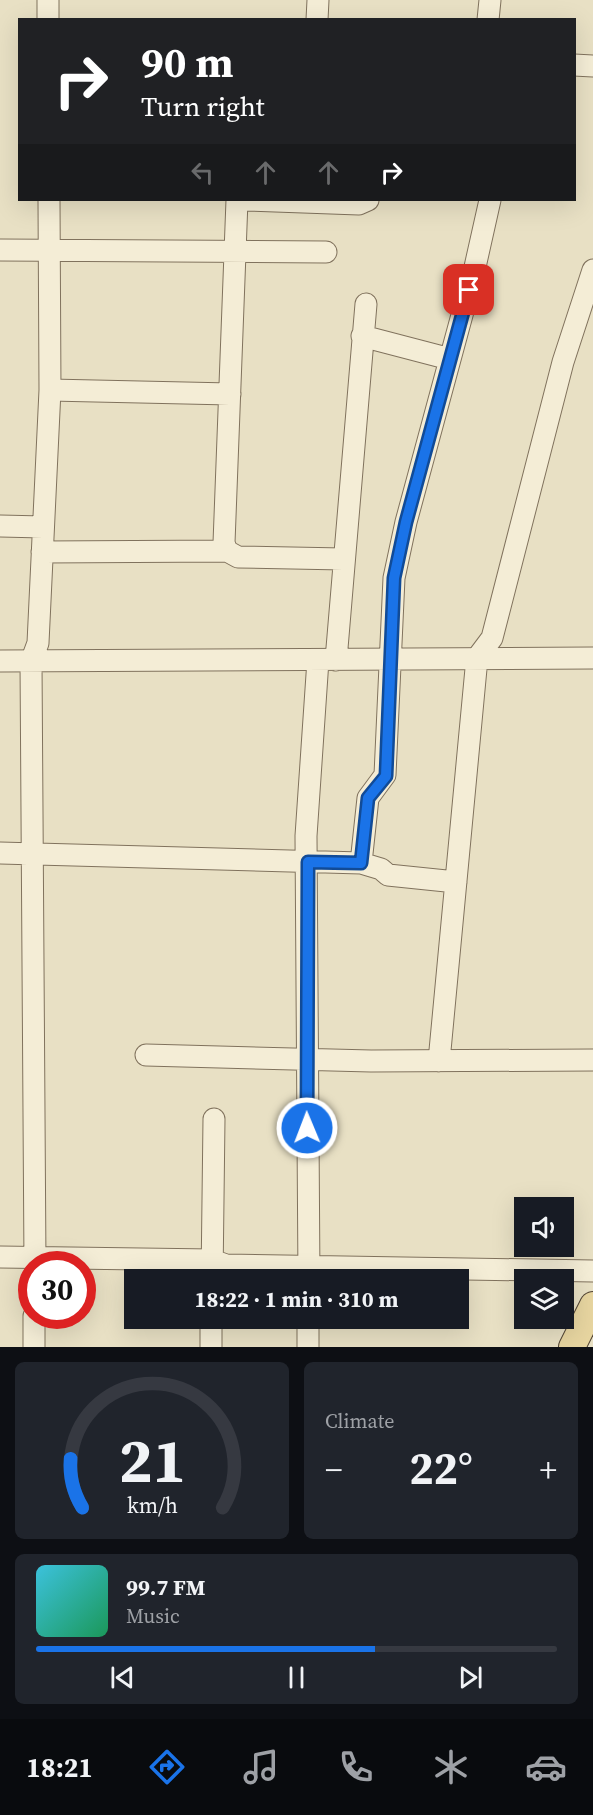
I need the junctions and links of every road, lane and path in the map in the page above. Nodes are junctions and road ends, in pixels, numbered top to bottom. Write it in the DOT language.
graph roads {
  1 [pos="48,0"];
  2 [pos="318,0"];
  3 [pos="490,0"];
  4 [pos="48,18"];
  5 [pos="317,18"];
  6 [pos="488,18"];
  7 [pos="576,65"];
  8 [pos="593,66"];
  9 [pos="49,201"];
  10 [pos="237,201"];
  11 [pos="275,201"];
  12 [pos="366,201"];
  13 [pos="490,201"];
  14 [pos="0,250"];
  15 [pos="49,251"];
  16 [pos="235,251"];
  17 [pos="326,252"];
  18 [pos="593,270"];
  19 [pos="366,304"];
  20 [pos="362,336"];
  21 [pos="450,359"];
  22 [pos="50,390"];
  23 [pos="230,394"];
  24 [pos="0,526"];
  25 [pos="43,527"];
  26 [pos="226,551"];
  27 [pos="42,552"];
  28 [pos="343,559"];
  29 [pos="477,658"];
  30 [pos="593,658"];
  31 [pos="327,660"];
  32 [pos="390,660"];
  33 [pos="0,661"];
  34 [pos="31,662"];
  35 [pos="0,853"];
  36 [pos="33,853"];
  37 [pos="308,862"];
  38 [pos="361,863"];
  39 [pos="456,882"];
  40 [pos="146,1055"];
  41 [pos="306,1059"];
  42 [pos="593,1060"];
  43 [pos="439,1061"];
  44 [pos="214,1119"];
  45 [pos="35,1251"];
  46 [pos="0,1257"];
  47 [pos="18,1259"];
  48 [pos="96,1264"];
  49 [pos="192,1269"];
  50 [pos="212,1269"];
  51 [pos="215,1269"];
  52 [pos="268,1269"];
  53 [pos="309,1269"];
  54 [pos="593,1271"];
  55 [pos="469,1272"];
  56 [pos="593,1305"];
  57 [pos="34,1329"];
  58 [pos="211,1329"];
  59 [pos="308,1329"];
  60 [pos="34,1347"];
  61 [pos="211,1347"];
  62 [pos="308,1347"];
  63 [pos="572,1347"];
  1 -- 4 [label="street"];
  2 -- 5 [label="street"];
  3 -- 6 [label="street"];
  7 -- 8 [label="street"];
  9 -- 15 [label="street"];
  10 -- 16 [label="street"];
  11 -- 12 [label="street"];
  13 -- 21 [label="street"];
  14 -- 15 [label="street"];
  15 -- 16 [label="street"];
  15 -- 22 [label="street"];
  16 -- 17 [label="street"];
  16 -- 23 [label="street"];
  18 -- 29 [label="street"];
  19 -- 20 [label="street"];
  20 -- 21 [label="street"];
  20 -- 28 [label="street"];
  21 -- 32 [label="street"];
  22 -- 23 [label="street"];
  22 -- 25 [label="street"];
  23 -- 26 [label="street"];
  24 -- 25 [label="street"];
  25 -- 27 [label="street"];
  26 -- 27 [label="street"];
  26 -- 28 [label="street"];
  27 -- 34 [label="street"];
  28 -- 31 [label="street"];
  29 -- 30 [label="street"];
  29 -- 32 [label="street"];
  29 -- 39 [label="street"];
  31 -- 32 [label="street"];
  31 -- 34 [label="street"];
  31 -- 37 [label="street"];
  32 -- 38 [label="street"];
  33 -- 34 [label="street"];
  34 -- 36 [label="street"];
  35 -- 36 [label="street"];
  36 -- 37 [label="street"];
  36 -- 45 [label="street"];
  37 -- 38 [label="street"];
  37 -- 41 [label="street"];
  38 -- 39 [label="street"];
  39 -- 43 [label="street"];
  40 -- 41 [label="street"];
  41 -- 43 [label="street"];
  41 -- 53 [label="street"];
  42 -- 43 [label="street"];
  44 -- 50 [label="street"];
  46 -- 47 [label="street"];
  48 -- 49 [label="street"];
  51 -- 52 [label="street"];
  54 -- 55 [label="street"];
  56 -- 63 [label="main road"];
  57 -- 60 [label="street"];
  58 -- 61 [label="street"];
  59 -- 62 [label="street"];
}
